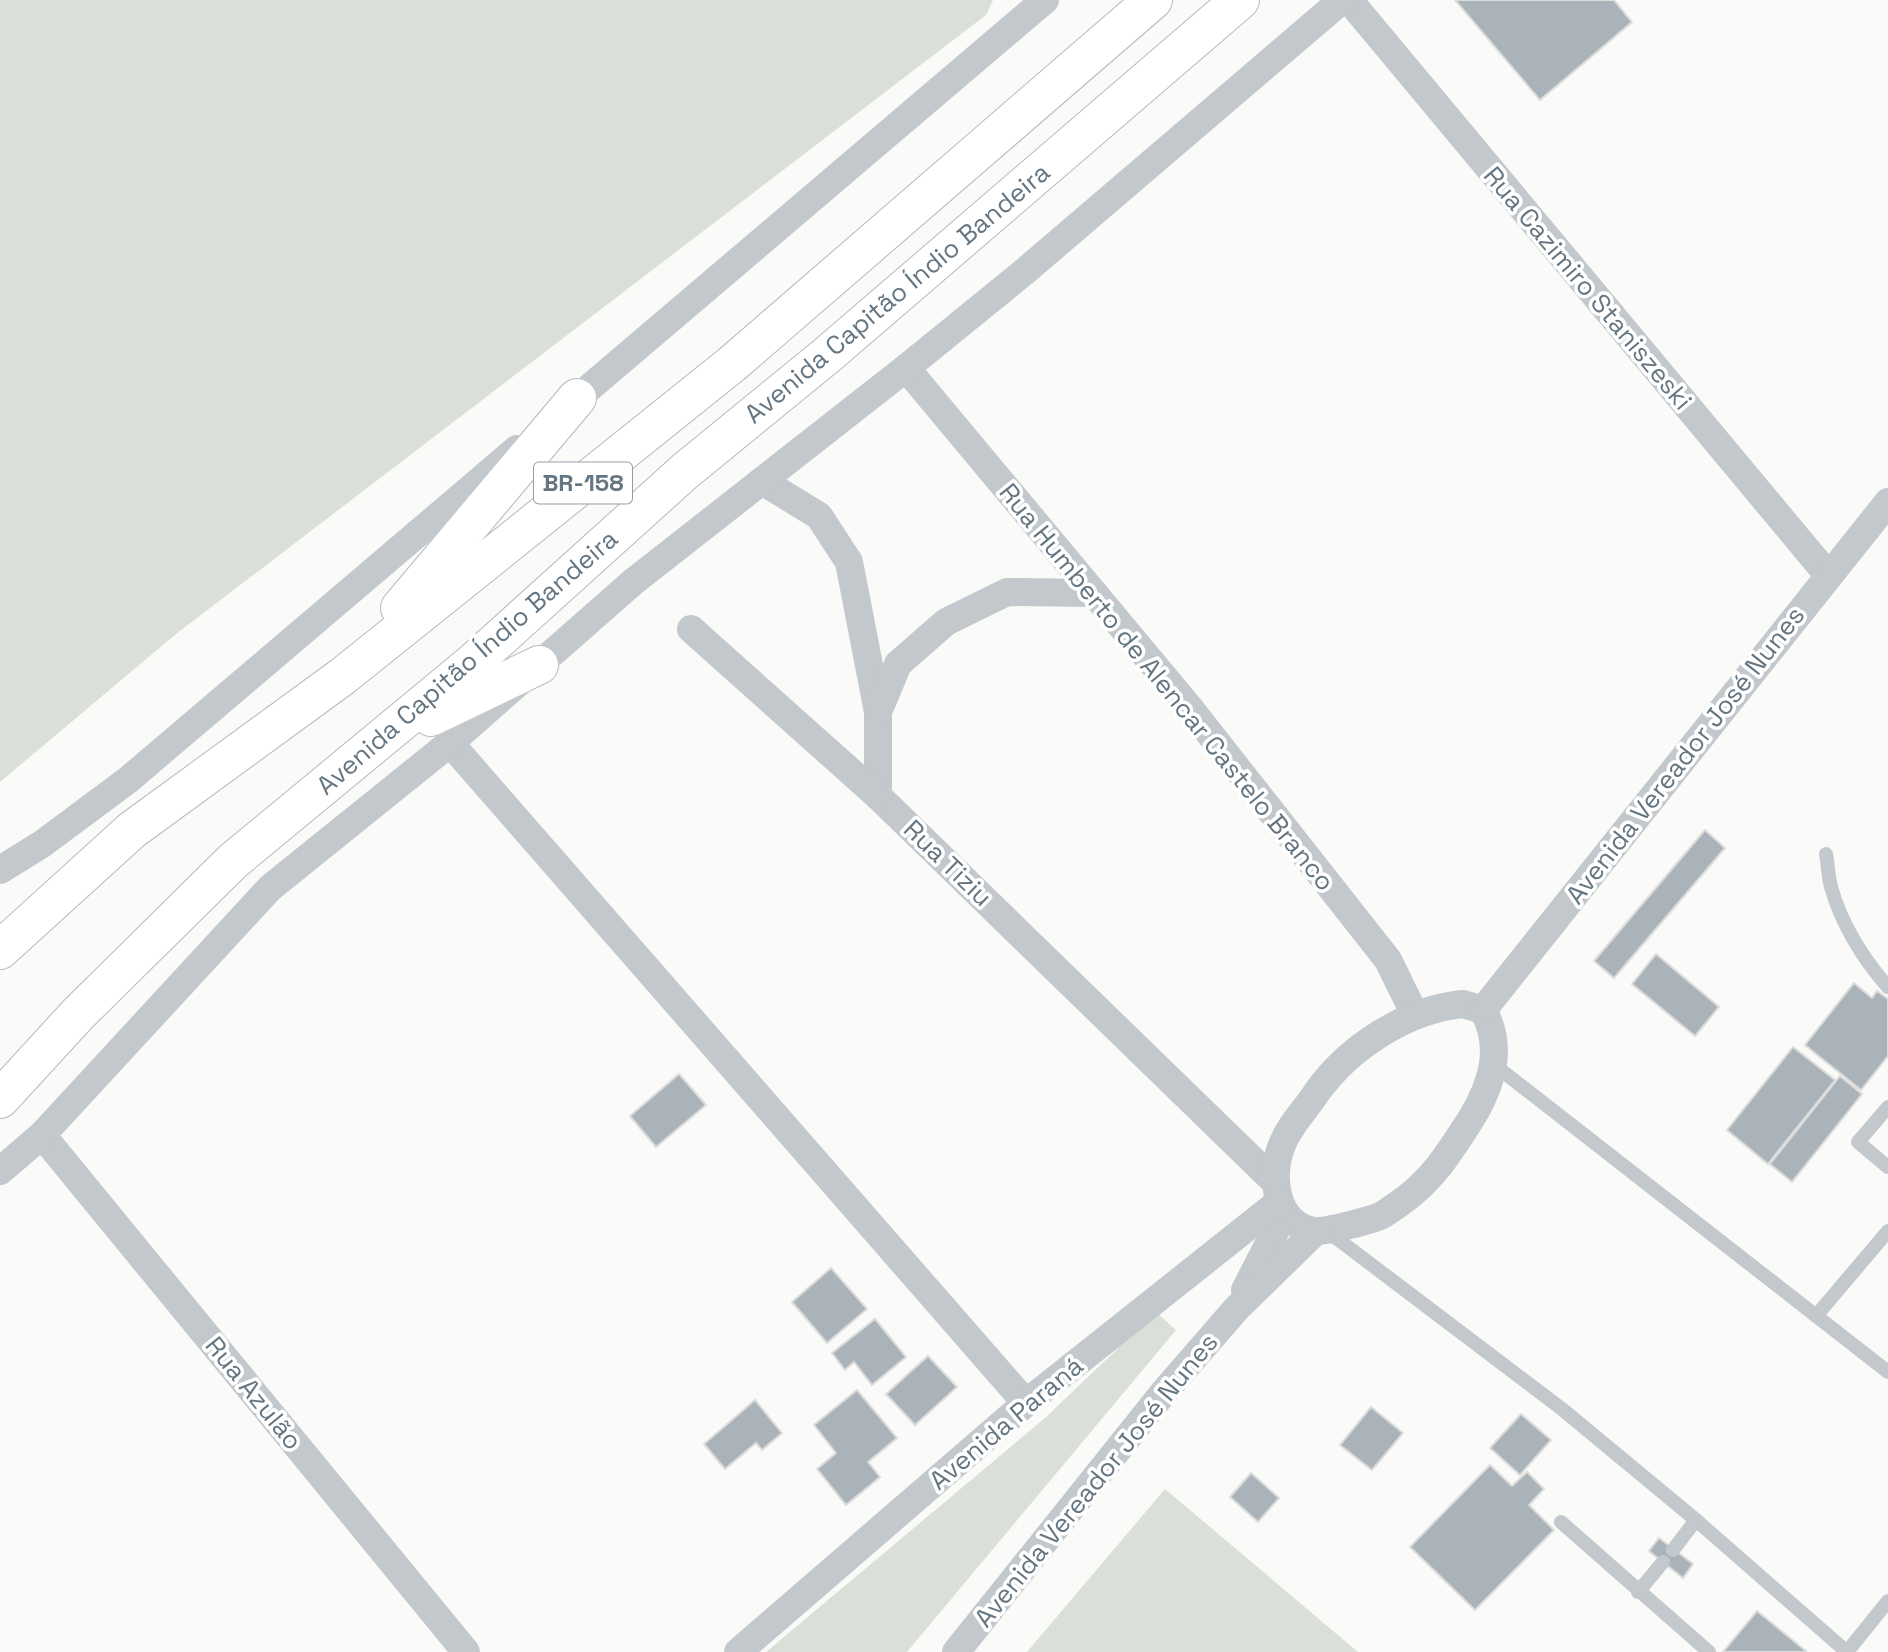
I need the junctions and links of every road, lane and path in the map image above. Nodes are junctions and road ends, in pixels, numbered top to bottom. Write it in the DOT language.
graph roads {
  1 [pos="1045,0"];
  2 [pos="1153,0"];
  3 [pos="1240,0"];
  4 [pos="1342,0"];
  5 [pos="1349,0"];
  6 [pos="906,368"];
  7 [pos="577,398"];
  8 [pos="762,481"];
  9 [pos="1888,502"];
  10 [pos="1828,575"];
  11 [pos="1094,593"];
  12 [pos="691,629"];
  13 [pos="539,665"];
  14 [pos="343,676"];
  15 [pos="878,712"];
  16 [pos="379,742"];
  17 [pos="450,743"];
  18 [pos="878,796"];
  19 [pos="1826,853"];
  20 [pos="0,870"];
  21 [pos="0,950"];
  22 [pos="1888,987"];
  23 [pos="1483,1010"];
  24 [pos="1415,1015"];
  25 [pos="1492,1063"];
  26 [pos="0,1099"];
  27 [pos="1888,1107"];
  28 [pos="42,1135"];
  29 [pos="1888,1167"];
  30 [pos="0,1171"];
  31 [pos="1279,1198"];
  32 [pos="1321,1231"];
  33 [pos="1888,1231"];
  34 [pos="1237,1308"];
  35 [pos="1816,1316"];
  36 [pos="1888,1372"];
  37 [pos="1027,1403"];
  38 [pos="1696,1520"];
  39 [pos="1561,1522"];
  40 [pos="1673,1549"];
  41 [pos="1663,1562"];
  42 [pos="1638,1592"];
  43 [pos="1888,1601"];
  44 [pos="466,1652"];
  45 [pos="738,1652"];
  46 [pos="956,1652"];
  47 [pos="1709,1652"];
  1 -- 7 [label="street"];
  2 -- 14 [label="main road, Avenida Capitão Índio Bandeira / BR-158"];
  3 -- 16 [label="main road, Avenida Capitão Índio Bandeira"];
  4 -- 6 [label="street"];
  5 -- 10 [label="street, Rua Cazimiro Staniszeski"];
  6 -- 8 [label="street"];
  6 -- 11 [label="street, Rua Humberto de Alencar Castelo Branco"];
  7 -- 14 [label="main road"];
  7 -- 20 [label="street"];
  8 -- 13 [label="street"];
  8 -- 15 [label="street"];
  9 -- 10 [label="street, Avenida Vereador José Nunes"];
  10 -- 23 [label="street, Avenida Vereador José Nunes"];
  11 -- 15 [label="street"];
  11 -- 24 [label="street, Rua Humberto de Alencar Castelo Branco"];
  12 -- 18 [label="street, Rua Tiziu"];
  13 -- 16 [label="main road"];
  13 -- 17 [label="street"];
  14 -- 21 [label="main road, Avenida Capitão Índio Bandeira / BR-158"];
  15 -- 18 [label="street"];
  16 -- 26 [label="main road, Avenida Capitão Índio Bandeira"];
  17 -- 28 [label="street"];
  17 -- 37 [label="street"];
  18 -- 31 [label="street, Rua Tiziu"];
  19 -- 22 [label="lane"];
  23 -- 24 [label="street, Avenida Vereador José Nunes"];
  23 -- 25 [label="street"];
  24 -- 31 [label="street, Avenida Vereador José Nunes"];
  25 -- 32 [label="street"];
  25 -- 35 [label="lane"];
  27 -- 29 [label="lane"];
  28 -- 30 [label="street"];
  28 -- 44 [label="street, Rua Azulão"];
  31 -- 32 [label="street, Rua Tiziu"];
  31 -- 34 [label="street, Avenida Vereador José Nunes"];
  31 -- 37 [label="street, Avenida Paraná"];
  32 -- 34 [label="street, Avenida Vereador José Nunes"];
  32 -- 38 [label="lane"];
  33 -- 35 [label="lane"];
  34 -- 46 [label="street, Avenida Vereador José Nunes"];
  35 -- 36 [label="lane"];
  37 -- 45 [label="street, Avenida Paraná"];
  38 -- 40 [label="lane"];
  38 -- 43 [label="lane"];
  39 -- 42 [label="lane"];
  41 -- 42 [label="lane"];
  42 -- 47 [label="lane"];
}
